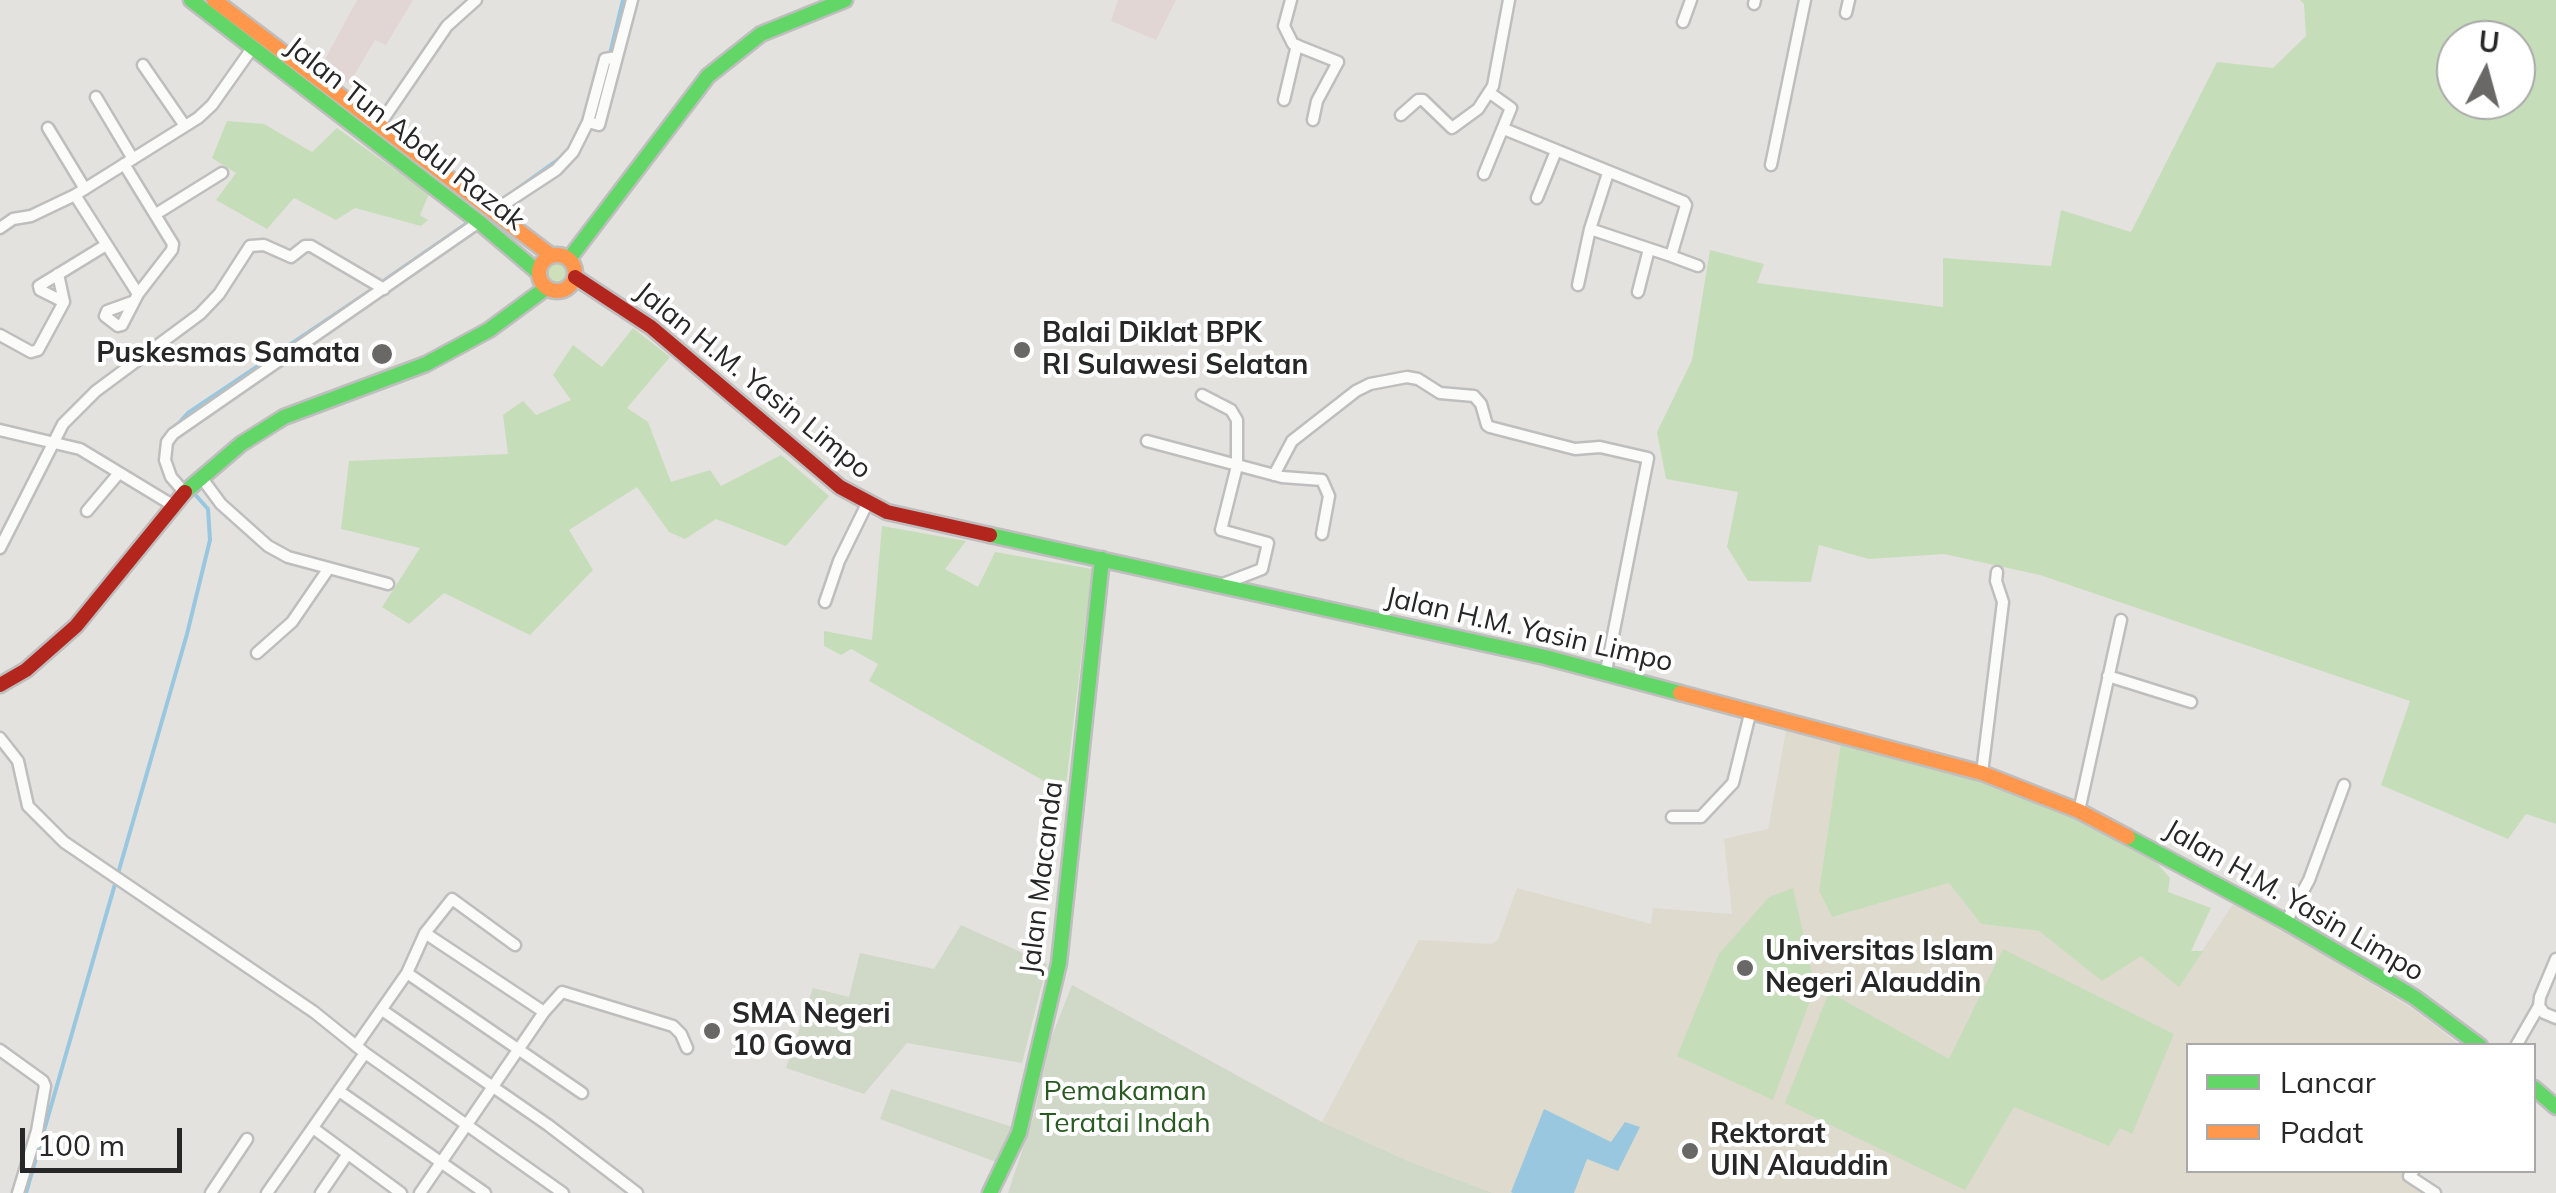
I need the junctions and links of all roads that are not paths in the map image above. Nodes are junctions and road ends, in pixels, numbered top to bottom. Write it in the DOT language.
graph roads {
  1 [pos="191,0"];
  2 [pos="214,0"];
  3 [pos="476,0"];
  4 [pos="632,0"];
  5 [pos="846,0"];
  6 [pos="1291,0"];
  7 [pos="1492,0"];
  8 [pos="1691,0"];
  9 [pos="1805,0"];
  10 [pos="1849,0"];
  11 [pos="1507,3"];
  12 [pos="1846,13"];
  13 [pos="1684,22"];
  14 [pos="1297,45"];
  15 [pos="253,47"];
  16 [pos="144,65"];
  17 [pos="1490,92"];
  18 [pos="96,97"];
  19 [pos="1284,100"];
  20 [pos="1401,114"];
  21 [pos="375,120"];
  22 [pos="1313,120"];
  23 [pos="185,126"];
  24 [pos="48,128"];
  25 [pos="358,128"];
  26 [pos="1504,129"];
  27 [pos="1556,151"];
  28 [pos="128,162"];
  29 [pos="1771,165"];
  30 [pos="222,173"];
  31 [pos="1608,173"];
  32 [pos="1484,174"];
  33 [pos="80,192"];
  34 [pos="1536,198"];
  35 [pos="492,212"];
  36 [pos="156,214"];
  37 [pos="479,222"];
  38 [pos="0,228"];
  39 [pos="1590,229"];
  40 [pos="106,244"];
  41 [pos="1649,248"];
  42 [pos="552,256"];
  43 [pos="1671,256"];
  44 [pos="569,259"];
  45 [pos="1698,266"];
  46 [pos="539,272"];
  47 [pos="58,274"];
  48 [pos="575,278"];
  49 [pos="1578,285"];
  50 [pos="546,288"];
  51 [pos="384,289"];
  52 [pos="1638,292"];
  53 [pos="64,302"];
  54 [pos="0,335"];
  55 [pos="1202,395"];
  56 [pos="0,430"];
  57 [pos="54,440"];
  58 [pos="1146,441"];
  59 [pos="1237,466"];
  60 [pos="118,474"];
  61 [pos="1274,475"];
  62 [pos="192,486"];
  63 [pos="867,504"];
  64 [pos="174,506"];
  65 [pos="87,510"];
  66 [pos="1322,534"];
  67 [pos="0,548"];
  68 [pos="1102,559"];
  69 [pos="329,568"];
  70 [pos="1997,572"];
  71 [pos="388,584"];
  72 [pos="1222,585"];
  73 [pos="825,602"];
  74 [pos="2121,620"];
  75 [pos="258,653"];
  76 [pos="1606,671"];
  77 [pos="2108,676"];
  78 [pos="0,685"];
  79 [pos="2191,702"];
  80 [pos="1752,710"];
  81 [pos="0,738"];
  82 [pos="1982,772"];
  83 [pos="2344,785"];
  84 [pos="2080,811"];
  85 [pos="1672,817"];
  86 [pos="2286,922"];
  87 [pos="425,934"];
  88 [pos="514,945"];
  89 [pos="2556,959"];
  90 [pos="407,972"];
  91 [pos="2540,1006"];
  92 [pos="382,1010"];
  93 [pos="544,1012"];
  94 [pos="2556,1018"];
  95 [pos="2476,1043"];
  96 [pos="2518,1043"];
  97 [pos="520,1048"];
  98 [pos="687,1048"];
  99 [pos="361,1049"];
  100 [pos="0,1050"];
  101 [pos="492,1086"];
  102 [pos="339,1090"];
  103 [pos="2536,1090"];
  104 [pos="582,1094"];
  105 [pos="2556,1108"];
  106 [pos="467,1124"];
  107 [pos="313,1128"];
  108 [pos="248,1139"];
  109 [pos="347,1155"];
  110 [pos="440,1162"];
  111 [pos="2412,1173"];
  112 [pos="384,1182"];
  113 [pos="18,1193"];
  114 [pos="211,1193"];
  115 [pos="268,1193"];
  116 [pos="321,1193"];
  117 [pos="376,1193"];
  118 [pos="402,1193"];
  119 [pos="420,1193"];
  120 [pos="485,1193"];
  121 [pos="563,1193"];
  122 [pos="636,1193"];
  123 [pos="990,1193"];
  124 [pos="2435,1193"];
  1 -- 15 [label="main road, Jalan Tun Abdul Razak"];
  2 -- 21 [label="main road, Jalan Tun Abdul Razak"];
  3 -- 21 [label="street"];
  4 -- 35 [label="street"];
  5 -- 44 [label="main road"];
  6 -- 14 [label="street"];
  7 -- 11 [label="street"];
  8 -- 13 [label="street"];
  9 -- 29 [label="street"];
  10 -- 12 [label="street"];
  11 -- 17 [label="street"];
  14 -- 19 [label="street"];
  14 -- 22 [label="street"];
  15 -- 23 [label="street"];
  15 -- 25 [label="main road, Jalan Tun Abdul Razak"];
  16 -- 23 [label="street"];
  17 -- 20 [label="street"];
  17 -- 26 [label="street"];
  18 -- 28 [label="street"];
  21 -- 25 [label="main road"];
  21 -- 35 [label="main road, Jalan Tun Abdul Razak"];
  23 -- 28 [label="street"];
  24 -- 33 [label="street"];
  25 -- 37 [label="main road, Jalan Tun Abdul Razak"];
  26 -- 27 [label="street"];
  26 -- 32 [label="street"];
  27 -- 31 [label="street"];
  27 -- 34 [label="street"];
  28 -- 33 [label="street"];
  28 -- 36 [label="street"];
  30 -- 36 [label="street"];
  31 -- 39 [label="street"];
  31 -- 43 [label="street"];
  33 -- 38 [label="street"];
  33 -- 40 [label="street"];
  35 -- 42 [label="main road, Jalan Tun Abdul Razak"];
  36 -- 40 [label="street"];
  37 -- 46 [label="main road, Jalan Tun Abdul Razak"];
  37 -- 51 [label="street"];
  39 -- 41 [label="street"];
  39 -- 49 [label="street"];
  40 -- 47 [label="street"];
  41 -- 43 [label="street"];
  41 -- 52 [label="street"];
  42 -- 44 [label="main road"];
  42 -- 46 [label="main road"];
  43 -- 45 [label="street"];
  44 -- 48 [label="main road"];
  46 -- 50 [label="main road"];
  47 -- 53 [label="street"];
  47 -- 53 [label="street"];
  48 -- 50 [label="main road"];
  48 -- 63 [label="main road, Jalan H.M. Yasin Limpo"];
  50 -- 62 [label="main road"];
  51 -- 57 [label="street"];
  51 -- 62 [label="street"];
  53 -- 54 [label="street"];
  55 -- 59 [label="street"];
  56 -- 57 [label="street"];
  57 -- 60 [label="street"];
  57 -- 67 [label="street"];
  58 -- 59 [label="street"];
  59 -- 61 [label="street"];
  59 -- 72 [label="street"];
  60 -- 64 [label="street"];
  60 -- 65 [label="street"];
  61 -- 66 [label="street"];
  61 -- 76 [label="street"];
  62 -- 64 [label="main road"];
  62 -- 69 [label="street"];
  63 -- 68 [label="main road, Jalan H.M. Yasin Limpo"];
  63 -- 73 [label="street"];
  64 -- 78 [label="main road"];
  68 -- 72 [label="main road, Jalan H.M. Yasin Limpo"];
  68 -- 123 [label="main road, Jalan Macanda"];
  69 -- 71 [label="street"];
  69 -- 75 [label="street"];
  70 -- 82 [label="street"];
  72 -- 76 [label="main road, Jalan H.M. Yasin Limpo"];
  74 -- 77 [label="street"];
  76 -- 80 [label="main road, Jalan H.M. Yasin Limpo"];
  77 -- 79 [label="street"];
  77 -- 84 [label="street"];
  80 -- 82 [label="main road, Jalan H.M. Yasin Limpo"];
  80 -- 85 [label="street"];
  81 -- 99 [label="street"];
  82 -- 84 [label="main road, Jalan H.M. Yasin Limpo"];
  83 -- 86 [label="street"];
  84 -- 86 [label="main road, Jalan H.M. Yasin Limpo"];
  86 -- 95 [label="main road, Jalan H.M. Yasin Limpo"];
  87 -- 88 [label="street"];
  87 -- 90 [label="street"];
  87 -- 93 [label="street"];
  89 -- 91 [label="street"];
  90 -- 92 [label="street"];
  90 -- 97 [label="street"];
  91 -- 94 [label="street"];
  91 -- 96 [label="street"];
  92 -- 99 [label="street"];
  92 -- 101 [label="street"];
  93 -- 97 [label="street"];
  93 -- 98 [label="street"];
  97 -- 101 [label="street"];
  97 -- 104 [label="street"];
  99 -- 102 [label="street"];
  99 -- 106 [label="street"];
  100 -- 113 [label="street"];
  101 -- 106 [label="street"];
  101 -- 122 [label="street"];
  102 -- 107 [label="street"];
  102 -- 110 [label="street"];
  103 -- 105 [label="main road"];
  106 -- 110 [label="street"];
  106 -- 121 [label="street"];
  107 -- 109 [label="street"];
  107 -- 115 [label="street"];
  108 -- 114 [label="street"];
  109 -- 112 [label="street"];
  109 -- 116 [label="street"];
  110 -- 119 [label="street"];
  110 -- 120 [label="street"];
  111 -- 124 [label="street"];
  112 -- 117 [label="street"];
  112 -- 118 [label="street"];
}
